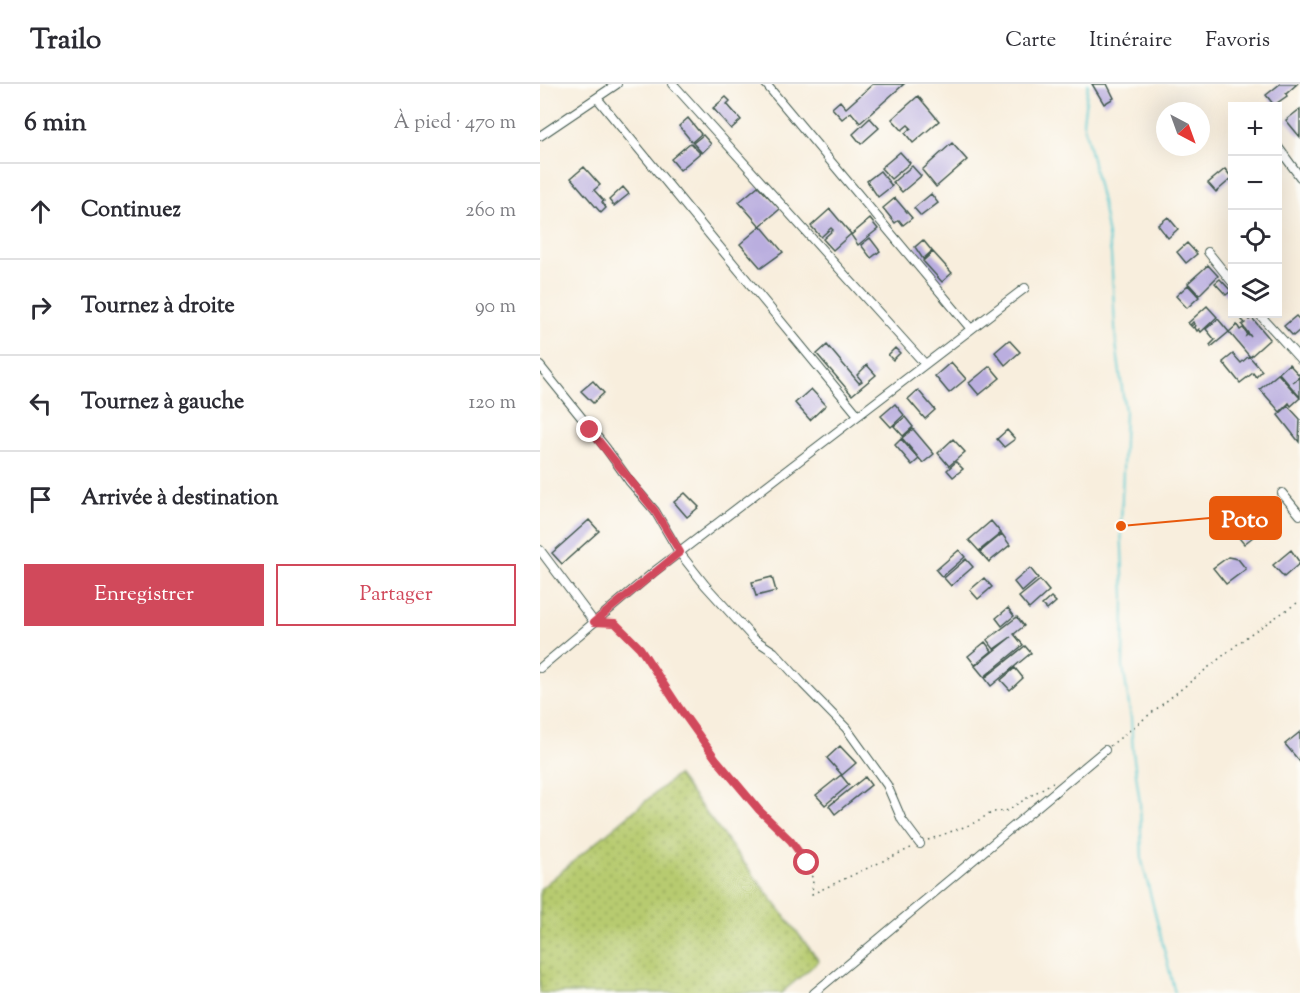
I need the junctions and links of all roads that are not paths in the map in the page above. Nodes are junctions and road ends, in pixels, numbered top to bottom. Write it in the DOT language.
graph roads {
  1 [pos="617,84"];
  2 [pos="673,84"];
  3 [pos="766,84"];
  4 [pos="597,98"];
  5 [pos="540,136"];
  6 [pos="1282,152"];
  7 [pos="1300,177"];
  8 [pos="1208,252"];
  9 [pos="1228,276"];
  10 [pos="1024,288"];
  11 [pos="1263,318"];
  12 [pos="971,329"];
  13 [pos="1300,359"];
  14 [pos="925,364"];
  15 [pos="540,366"];
  16 [pos="858,415"];
  17 [pos="1282,494"];
  18 [pos="1300,515"];
  19 [pos="540,550"];
  20 [pos="680,552"];
  21 [pos="594,622"];
  22 [pos="540,668"];
  23 [pos="1105,750"];
  24 [pos="920,844"];
  25 [pos="814,993"];
  1 -- 4 [label="street"];
  2 -- 14 [label="street"];
  3 -- 12 [label="street"];
  4 -- 5 [label="street"];
  4 -- 16 [label="street"];
  6 -- 7 [label="street"];
  8 -- 9 [label="street"];
  10 -- 12 [label="street"];
  11 -- 13 [label="street"];
  12 -- 14 [label="street"];
  14 -- 16 [label="street"];
  15 -- 20 [label="street"];
  16 -- 20 [label="street"];
  17 -- 18 [label="street"];
  19 -- 21 [label="street"];
  20 -- 21 [label="street"];
  20 -- 24 [label="street"];
  21 -- 22 [label="street"];
  23 -- 25 [label="street"];
}
